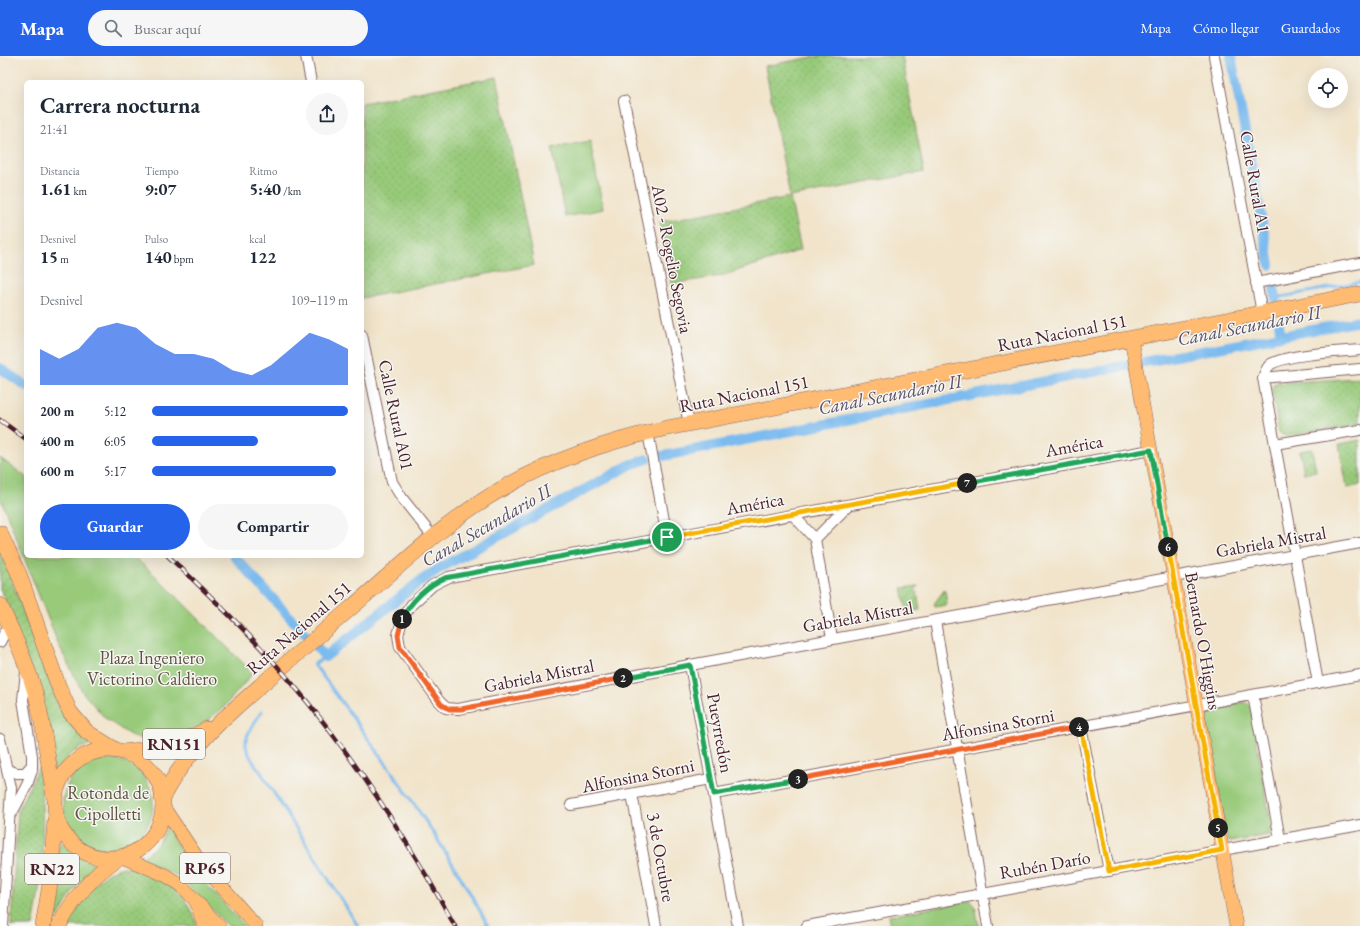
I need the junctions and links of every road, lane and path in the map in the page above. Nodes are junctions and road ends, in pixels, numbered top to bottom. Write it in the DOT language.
graph roads {
  1 [pos="306,56"];
  2 [pos="1214,56"];
  3 [pos="312,80"];
  4 [pos="624,101"];
  5 [pos="1360,263"];
  6 [pos="1256,283"];
  7 [pos="1360,294"];
  8 [pos="1262,313"];
  9 [pos="1131,339"];
  10 [pos="364,345"];
  11 [pos="1360,350"];
  12 [pos="1360,369"];
  13 [pos="1263,378"];
  14 [pos="689,424"];
  15 [pos="1360,430"];
  16 [pos="648,432"];
  17 [pos="1275,444"];
  18 [pos="1151,450"];
  19 [pos="849,504"];
  20 [pos="793,515"];
  21 [pos="0,533"];
  22 [pos="433,537"];
  23 [pos="667,537"];
  24 [pos="815,539"];
  25 [pos="1360,543"];
  26 [pos="1295,555"];
  27 [pos="1174,578"];
  28 [pos="0,605"];
  29 [pos="935,621"];
  30 [pos="9,624"];
  31 [pos="398,638"];
  32 [pos="832,639"];
  33 [pos="0,642"];
  34 [pos="690,665"];
  35 [pos="27,667"];
  36 [pos="1359,678"];
  37 [pos="1318,683"];
  38 [pos="1253,695"];
  39 [pos="1196,705"];
  40 [pos="220,721"];
  41 [pos="1081,727"];
  42 [pos="0,739"];
  43 [pos="957,749"];
  44 [pos="120,752"];
  45 [pos="33,763"];
  46 [pos="7,770"];
  47 [pos="711,779"];
  48 [pos="632,794"];
  49 [pos="714,794"];
  50 [pos="162,802"];
  51 [pos="571,806"];
  52 [pos="55,807"];
  53 [pos="10,817"];
  54 [pos="1360,825"];
  55 [pos="1280,839"];
  56 [pos="1222,850"];
  57 [pos="120,857"];
  58 [pos="1109,871"];
  59 [pos="188,891"];
  60 [pos="982,894"];
  61 [pos="3,926"];
  62 [pos="43,926"];
  63 [pos="59,926"];
  64 [pos="204,926"];
  65 [pos="219,926"];
  66 [pos="256,926"];
  67 [pos="656,926"];
  68 [pos="738,926"];
  69 [pos="807,926"];
  70 [pos="988,926"];
  71 [pos="1236,926"];
  1 -- 3 [label="street"];
  2 -- 6 [label="street, Calle Rural A1"];
  4 -- 14 [label="street, A02 - Rogelio Segovia"];
  5 -- 6 [label="street"];
  6 -- 8 [label="street, Calle Rural A1"];
  7 -- 8 [label="highway, Ruta Nacional 151 / RN151"];
  8 -- 9 [label="highway, Ruta Nacional 151 / RN151"];
  9 -- 14 [label="highway, Ruta Nacional 151 / RN151"];
  9 -- 18 [label="main road, Bernardo O'Higgins"];
  10 -- 22 [label="street, Calle Rural A01"];
  11 -- 13 [label="street"];
  12 -- 13 [label="street"];
  13 -- 17 [label="street"];
  14 -- 16 [label="highway, Ruta Nacional 151 / RN151"];
  15 -- 17 [label="street"];
  16 -- 22 [label="highway, Ruta Nacional 151 / RN151"];
  16 -- 23 [label="street"];
  17 -- 26 [label="street"];
  18 -- 19 [label="street, América"];
  18 -- 27 [label="main road, Bernardo O'Higgins"];
  19 -- 20 [label="street, América"];
  19 -- 24 [label="street"];
  20 -- 23 [label="street, América"];
  20 -- 24 [label="street"];
  21 -- 44 [label="highway"];
  22 -- 40 [label="highway, Ruta Nacional 151 / RN151"];
  23 -- 31 [label="street, América"];
  24 -- 32 [label="street"];
  25 -- 26 [label="street, Gabriela Mistral"];
  26 -- 27 [label="street, Gabriela Mistral"];
  26 -- 37 [label="street"];
  27 -- 29 [label="street, Gabriela Mistral"];
  27 -- 39 [label="main road, Bernardo O'Higgins"];
  28 -- 30 [label="highway"];
  29 -- 32 [label="street, Gabriela Mistral"];
  29 -- 43 [label="street"];
  30 -- 33 [label="street"];
  30 -- 35 [label="highway"];
  31 -- 34 [label="street, Gabriela Mistral"];
  32 -- 34 [label="street, Gabriela Mistral"];
  34 -- 47 [label="street, Pueyrredón"];
  35 -- 45 [label="street"];
  35 -- 52 [label="highway"];
  36 -- 37 [label="street, Alfonsina Storni"];
  37 -- 38 [label="street, Alfonsina Storni"];
  38 -- 39 [label="street, Alfonsina Storni"];
  38 -- 55 [label="street"];
  39 -- 41 [label="street, Alfonsina Storni"];
  39 -- 56 [label="main road, Bernardo O'Higgins"];
  40 -- 44 [label="highway, Ruta Nacional 151 / RN151"];
  40 -- 50 [label="highway, Ruta Nacional 151 / RN151"];
  41 -- 43 [label="street, Alfonsina Storni"];
  41 -- 58 [label="street"];
  42 -- 46 [label="street"];
  43 -- 49 [label="street, Alfonsina Storni"];
  43 -- 60 [label="street"];
  44 -- 50 [label="highway, RN22"];
  44 -- 52 [label="highway, RN22"];
  45 -- 46 [label="street"];
  45 -- 53 [label="street"];
  46 -- 53 [label="street"];
  47 -- 48 [label="street, Alfonsina Storni"];
  47 -- 49 [label="street, Pueyrredón"];
  48 -- 51 [label="street, Alfonsina Storni"];
  48 -- 67 [label="street, 3 de Octubre"];
  49 -- 68 [label="street, Pueyrredón"];
  50 -- 57 [label="highway, RN22"];
  50 -- 66 [label="main road, RP65"];
  52 -- 57 [label="highway, RN22"];
  52 -- 62 [label="highway, RN22"];
  53 -- 61 [label="street"];
  54 -- 55 [label="street, Rubén Darío"];
  55 -- 56 [label="street, Rubén Darío"];
  56 -- 58 [label="street, Rubén Darío"];
  56 -- 71 [label="main road, Bernardo O'Higgins"];
  57 -- 59 [label="main road, RP65"];
  57 -- 63 [label="highway, RN22"];
  58 -- 60 [label="street, Rubén Darío"];
  59 -- 64 [label="main road"];
  59 -- 65 [label="main road, RP65"];
  60 -- 69 [label="street, Rubén Darío"];
  60 -- 70 [label="street"];
}
